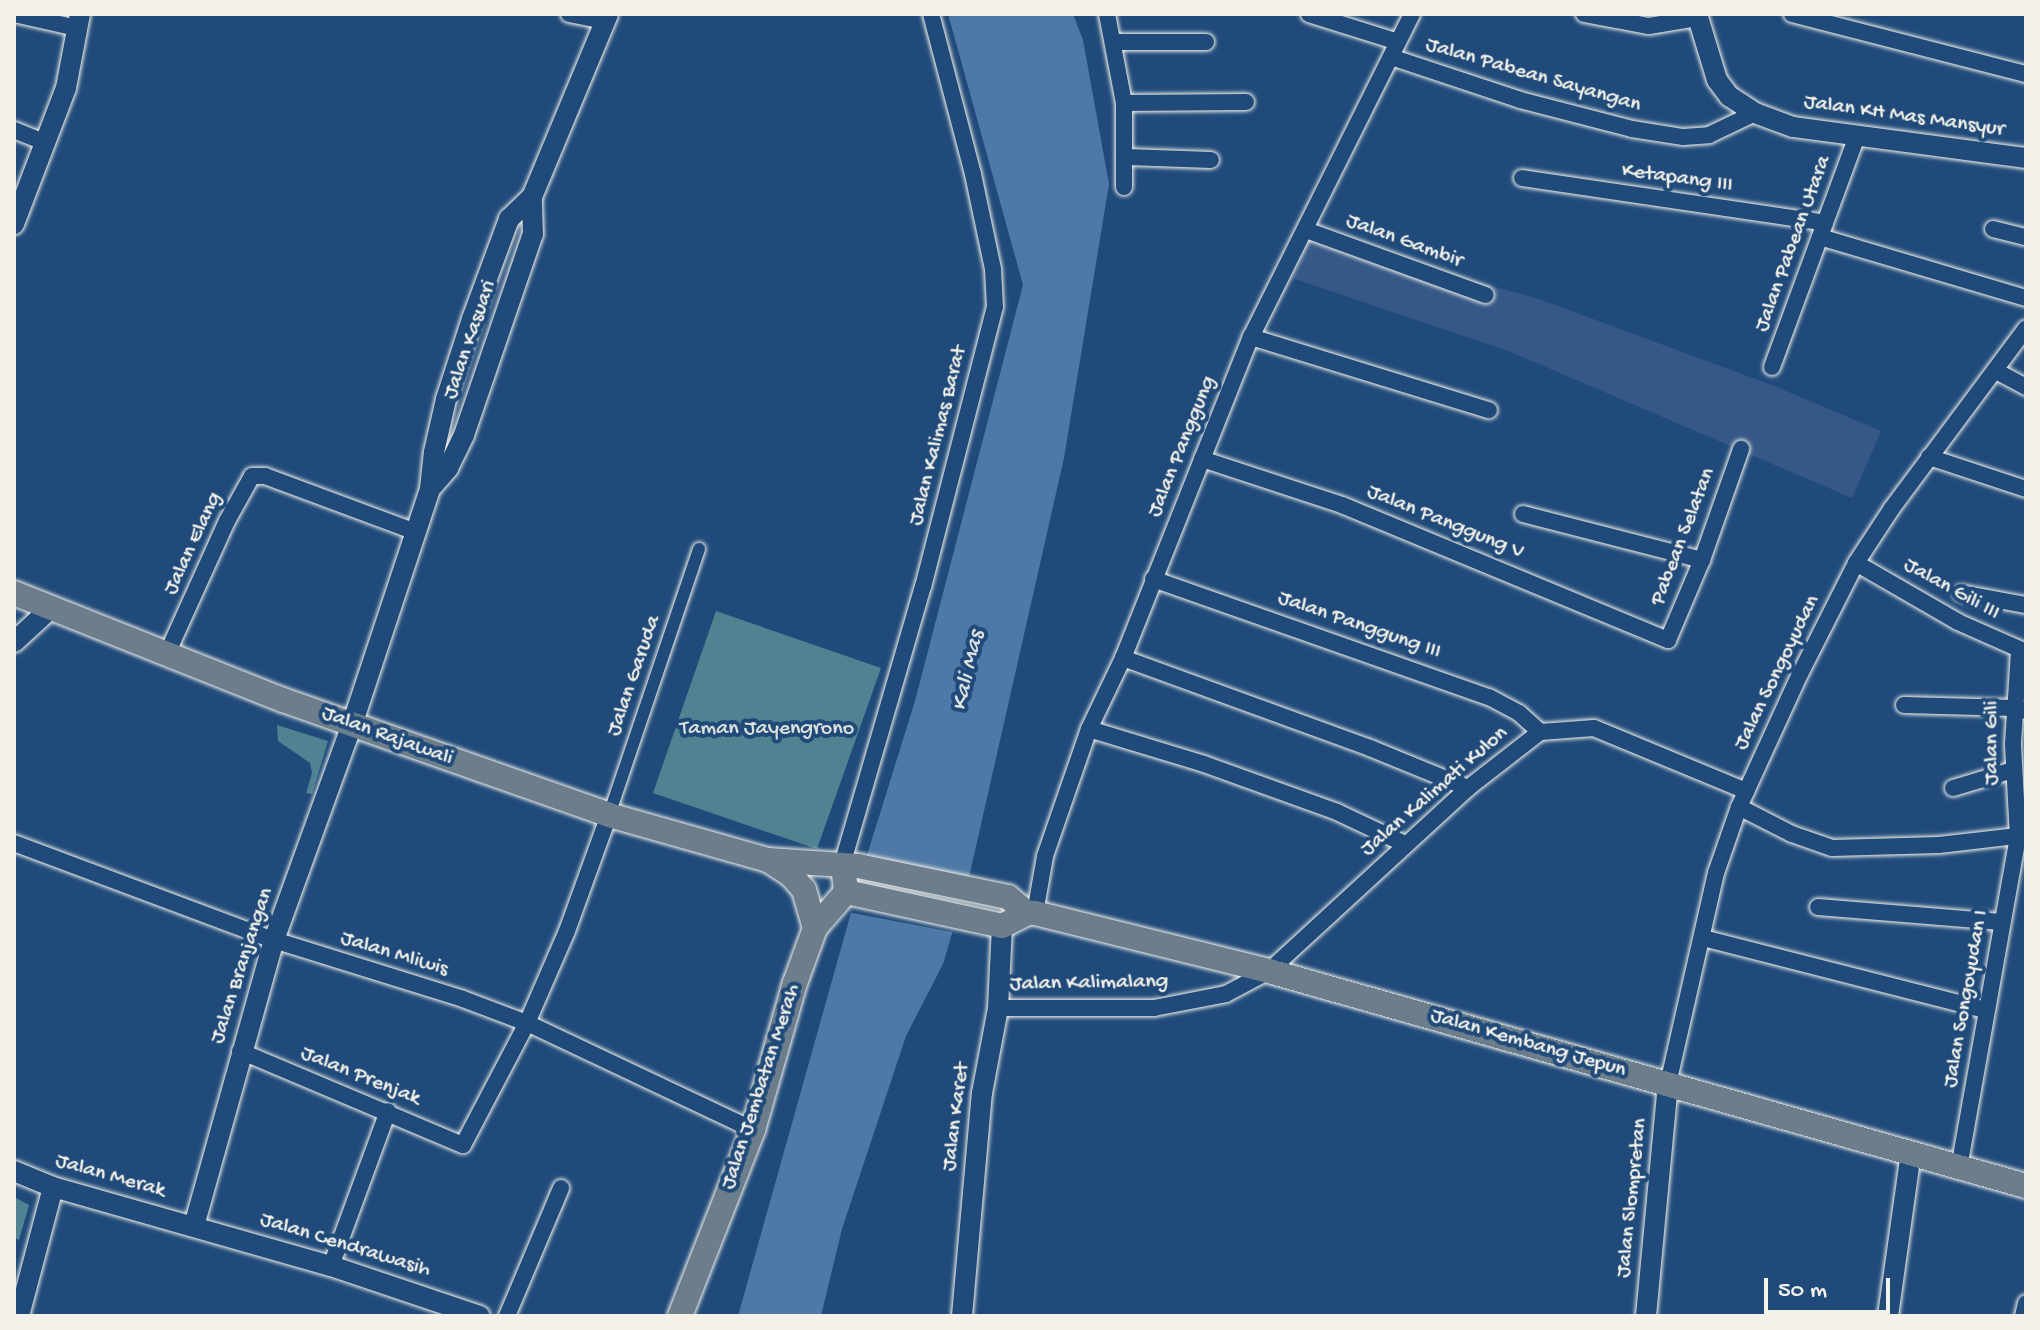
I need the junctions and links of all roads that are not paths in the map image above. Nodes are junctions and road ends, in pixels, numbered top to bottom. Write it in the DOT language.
graph roads {
  1 [pos="14,14"];
  2 [pos="569,14"];
  3 [pos="931,14"];
  4 [pos="1107,14"];
  5 [pos="1309,14"];
  6 [pos="1412,14"];
  7 [pos="1584,14"];
  8 [pos="1792,14"];
  9 [pos="1697,16"];
  10 [pos="607,18"];
  11 [pos="78,21"];
  12 [pos="1114,42"];
  13 [pos="1206,42"];
  14 [pos="1395,49"];
  15 [pos="2026,74"];
  16 [pos="1246,102"];
  17 [pos="1124,103"];
  18 [pos="1755,113"];
  19 [pos="14,130"];
  20 [pos="1857,136"];
  21 [pos="47,143"];
  22 [pos="1127,157"];
  23 [pos="2026,158"];
  24 [pos="1211,160"];
  25 [pos="1522,178"];
  26 [pos="1124,187"];
  27 [pos="532,197"];
  28 [pos="14,224"];
  29 [pos="1993,229"];
  30 [pos="1306,230"];
  31 [pos="1822,230"];
  32 [pos="2026,237"];
  33 [pos="1486,295"];
  34 [pos="2026,298"];
  35 [pos="2026,328"];
  36 [pos="1251,337"];
  37 [pos="1772,367"];
  38 [pos="1996,371"];
  39 [pos="2026,387"];
  40 [pos="1489,410"];
  41 [pos="1741,449"];
  42 [pos="1929,457"];
  43 [pos="1202,459"];
  44 [pos="430,489"];
  45 [pos="2026,489"];
  46 [pos="1523,514"];
  47 [pos="413,531"];
  48 [pos="699,549"];
  49 [pos="1702,560"];
  50 [pos="1856,563"];
  51 [pos="1153,579"];
  52 [pos="14,593"];
  53 [pos="1961,593"];
  54 [pos="2026,605"];
  55 [pos="52,607"];
  56 [pos="1668,640"];
  57 [pos="14,642"];
  58 [pos="2023,651"];
  59 [pos="166,656"];
  60 [pos="1123,658"];
  61 [pos="1904,705"];
  62 [pos="2020,710"];
  63 [pos="352,725"];
  64 [pos="1089,729"];
  65 [pos="1540,732"];
  66 [pos="2013,770"];
  67 [pos="1468,788"];
  68 [pos="1953,788"];
  69 [pos="1743,799"];
  70 [pos="609,815"];
  71 [pos="2022,836"];
  72 [pos="14,843"];
  73 [pos="1405,844"];
  74 [pos="768,860"];
  75 [pos="850,865"];
  76 [pos="849,893"];
  77 [pos="1818,907"];
  78 [pos="1031,913"];
  79 [pos="2001,922"];
  80 [pos="1002,926"];
  81 [pos="815,928"];
  82 [pos="1703,938"];
  83 [pos="274,940"];
  84 [pos="1269,971"];
  85 [pos="998,1008"];
  86 [pos="1985,1010"];
  87 [pos="527,1023"];
  88 [pos="240,1051"];
  89 [pos="1668,1084"];
  90 [pos="388,1111"];
  91 [pos="753,1130"];
  92 [pos="1911,1153"];
  93 [pos="1959,1168"];
  94 [pos="14,1171"];
  95 [pos="2026,1186"];
  96 [pos="53,1187"];
  97 [pos="561,1188"];
  98 [pos="194,1226"];
  99 [pos="331,1266"];
  100 [pos="2026,1303"];
  101 [pos="19,1316"];
  102 [pos="480,1316"];
  103 [pos="507,1316"];
  104 [pos="680,1316"];
  105 [pos="962,1316"];
  106 [pos="1646,1316"];
  107 [pos="1888,1316"];
  108 [pos="2023,1316"];
  1 -- 11 [label="street"];
  2 -- 10 [label="street"];
  3 -- 75 [label="street, Jalan Kalimas Barat"];
  4 -- 12 [label="street"];
  5 -- 14 [label="street, Jalan Pabean Sayangan"];
  6 -- 14 [label="street, Jalan Panggung"];
  7 -- 9 [label="street"];
  8 -- 15 [label="street"];
  9 -- 18 [label="street, Jalan KH Mas Mansyur"];
  10 -- 27 [label="street, Jalan Kasuari"];
  11 -- 21 [label="street"];
  12 -- 13 [label="street"];
  12 -- 17 [label="street"];
  14 -- 18 [label="street, Jalan Pabean Sayangan"];
  14 -- 30 [label="street, Jalan Panggung"];
  16 -- 17 [label="street"];
  17 -- 22 [label="street"];
  18 -- 20 [label="street, Jalan KH Mas Mansyur"];
  19 -- 21 [label="street"];
  20 -- 23 [label="street, Jalan KH Mas Mansyur"];
  20 -- 31 [label="street, Jalan Pabean Utara"];
  21 -- 28 [label="street"];
  22 -- 24 [label="street"];
  22 -- 26 [label="street"];
  25 -- 31 [label="street, Ketapang III"];
  27 -- 44 [label="street, Jalan Kasuari"];
  27 -- 44 [label="street, Jalan Kasuari"];
  29 -- 32 [label="street"];
  30 -- 33 [label="street, Jalan Gambir"];
  30 -- 36 [label="street, Jalan Panggung"];
  31 -- 34 [label="street, Ketapang III"];
  31 -- 37 [label="street, Jalan Pabean Utara"];
  35 -- 38 [label="street, Jalan Songoyudan"];
  36 -- 40 [label="street"];
  36 -- 43 [label="street, Jalan Panggung"];
  38 -- 39 [label="street"];
  38 -- 42 [label="street, Jalan Songoyudan"];
  41 -- 49 [label="street, Pabean Selatan"];
  42 -- 45 [label="street"];
  42 -- 50 [label="street, Jalan Songoyudan"];
  43 -- 51 [label="street, Jalan Panggung"];
  43 -- 56 [label="street, Jalan Panggung V"];
  44 -- 47 [label="street, Jalan Kasuari"];
  46 -- 49 [label="street"];
  47 -- 59 [label="street, Jalan Elang"];
  47 -- 63 [label="street, Jalan Kasuari"];
  48 -- 70 [label="street, Jalan Garuda"];
  49 -- 56 [label="street, Pabean Selatan"];
  50 -- 58 [label="street, Jalan Gili III"];
  50 -- 69 [label="street, Jalan Songoyudan"];
  51 -- 60 [label="street, Jalan Panggung"];
  51 -- 65 [label="street, Jalan Panggung III"];
  52 -- 55 [label="main road, Jalan Rajawali"];
  53 -- 54 [label="street"];
  55 -- 57 [label="street"];
  55 -- 59 [label="main road, Jalan Rajawali"];
  58 -- 62 [label="street, Jalan Gili"];
  59 -- 63 [label="main road, Jalan Rajawali"];
  60 -- 64 [label="street, Jalan Panggung"];
  60 -- 67 [label="street"];
  61 -- 62 [label="street"];
  62 -- 66 [label="street, Jalan Gili"];
  63 -- 70 [label="main road, Jalan Rajawali"];
  63 -- 83 [label="street, Jalan Branjangan"];
  64 -- 73 [label="street"];
  64 -- 78 [label="street, Jalan Panggung"];
  65 -- 67 [label="street, Jalan Kalimati Kulon"];
  65 -- 69 [label="street, Jalan Kalimati Kulon"];
  66 -- 68 [label="street"];
  66 -- 71 [label="street, Jalan Gili"];
  67 -- 73 [label="street, Jalan Kalimati Kulon"];
  69 -- 71 [label="street, Jalan Kalimati Kulon"];
  69 -- 82 [label="street, Jalan Songoyudan"];
  70 -- 74 [label="main road, Jalan Rajawali"];
  70 -- 87 [label="street"];
  71 -- 79 [label="street, Jalan Songoyudan I"];
  72 -- 83 [label="street, Jalan Mliwis"];
  73 -- 84 [label="street, Jalan Kalimati Kulon"];
  74 -- 75 [label="main road, Jalan Rajawali"];
  74 -- 81 [label="main road, Jalan Rajawali"];
  75 -- 76 [label="main road"];
  75 -- 78 [label="main road, Jalan Kembang Jepun"];
  76 -- 80 [label="main road"];
  76 -- 81 [label="main road, Jalan Jembatan Merah"];
  77 -- 79 [label="street"];
  78 -- 80 [label="main road"];
  78 -- 84 [label="main road, Jalan Kembang Jepun"];
  79 -- 86 [label="street, Jalan Songoyudan I"];
  80 -- 85 [label="street, Jalan Karet"];
  81 -- 91 [label="main road, Jalan Jembatan Merah"];
  82 -- 86 [label="street"];
  82 -- 89 [label="street, Jalan Songoyudan"];
  83 -- 87 [label="street, Jalan Mliwis"];
  83 -- 88 [label="street, Jalan Branjangan"];
  84 -- 85 [label="street, Jalan Kalimalang"];
  84 -- 89 [label="main road, Jalan Kembang Jepun"];
  85 -- 105 [label="street, Jalan Karet"];
  86 -- 93 [label="street, Jalan Songoyudan I"];
  87 -- 90 [label="street, Jalan Prenjak"];
  87 -- 91 [label="street, Jalan Mliwis"];
  88 -- 90 [label="street, Jalan Prenjak"];
  88 -- 98 [label="street, Jalan Branjangan"];
  89 -- 92 [label="main road, Jalan Kembang Jepun"];
  89 -- 106 [label="street, Jalan Slompretan"];
  90 -- 99 [label="street"];
  91 -- 104 [label="main road, Jalan Jembatan Merah"];
  92 -- 93 [label="main road, Jalan Kembang Jepun"];
  92 -- 107 [label="street"];
  93 -- 95 [label="main road, Jalan Kembang Jepun"];
  94 -- 96 [label="street, Jalan Merak"];
  96 -- 98 [label="street, Jalan Merak"];
  96 -- 101 [label="street"];
  97 -- 103 [label="street"];
  98 -- 99 [label="street, Jalan Cendrawasih"];
  99 -- 102 [label="street, Jalan Cendrawasih"];
  100 -- 108 [label="street"];
}
